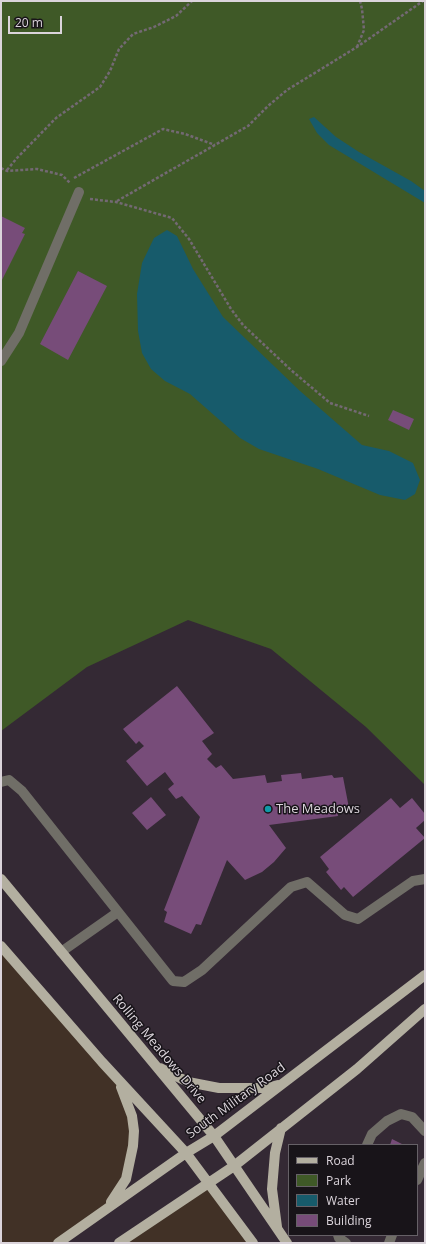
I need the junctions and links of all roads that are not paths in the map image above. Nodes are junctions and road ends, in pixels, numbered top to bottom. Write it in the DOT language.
graph roads {
  1 [pos="79,192"];
  2 [pos="1,361"];
  3 [pos="1,782"];
  4 [pos="1,879"];
  5 [pos="425,879"];
  6 [pos="118,912"];
  7 [pos="1,946"];
  8 [pos="61,952"];
  9 [pos="425,975"];
  10 [pos="425,1009"];
  11 [pos="157,1067"];
  12 [pos="119,1082"];
  13 [pos="284,1083"];
  14 [pos="282,1128"];
  15 [pos="425,1131"];
  16 [pos="214,1136"];
  17 [pos="367,1144"];
  18 [pos="186,1153"];
  19 [pos="425,1163"];
  20 [pos="234,1166"];
  21 [pos="418,1178"];
  22 [pos="209,1182"];
  23 [pos="108,1207"];
  24 [pos="278,1229"];
  25 [pos="58,1243"];
  26 [pos="120,1243"];
  27 [pos="253,1243"];
  28 [pos="287,1243"];
  1 -- 2 [label="lane"];
  3 -- 6 [label="lane"];
  4 -- 8 [label="main road, Rolling Meadows Drive"];
  5 -- 6 [label="lane"];
  6 -- 8 [label="lane"];
  7 -- 12 [label="main road"];
  8 -- 11 [label="main road, Rolling Meadows Drive"];
  9 -- 13 [label="main road, South Military Road"];
  10 -- 14 [label="main road"];
  11 -- 13 [label="main road"];
  11 -- 16 [label="main road, Rolling Meadows Drive"];
  12 -- 18 [label="main road"];
  12 -- 23 [label="main road"];
  13 -- 16 [label="main road, South Military Road"];
  14 -- 20 [label="main road"];
  14 -- 24 [label="main road"];
  15 -- 17 [label="lane"];
  16 -- 18 [label="main road, South Military Road"];
  16 -- 20 [label="main road, Rolling Meadows Drive"];
  18 -- 22 [label="main road"];
  18 -- 23 [label="main road, South Military Road"];
  19 -- 21 [label="lane"];
  20 -- 22 [label="main road"];
  20 -- 24 [label="main road, Rolling Meadows Drive"];
  22 -- 26 [label="main road"];
  22 -- 27 [label="main road"];
  23 -- 25 [label="main road, South Military Road"];
  24 -- 28 [label="main road, Rolling Meadows Drive"];
}
